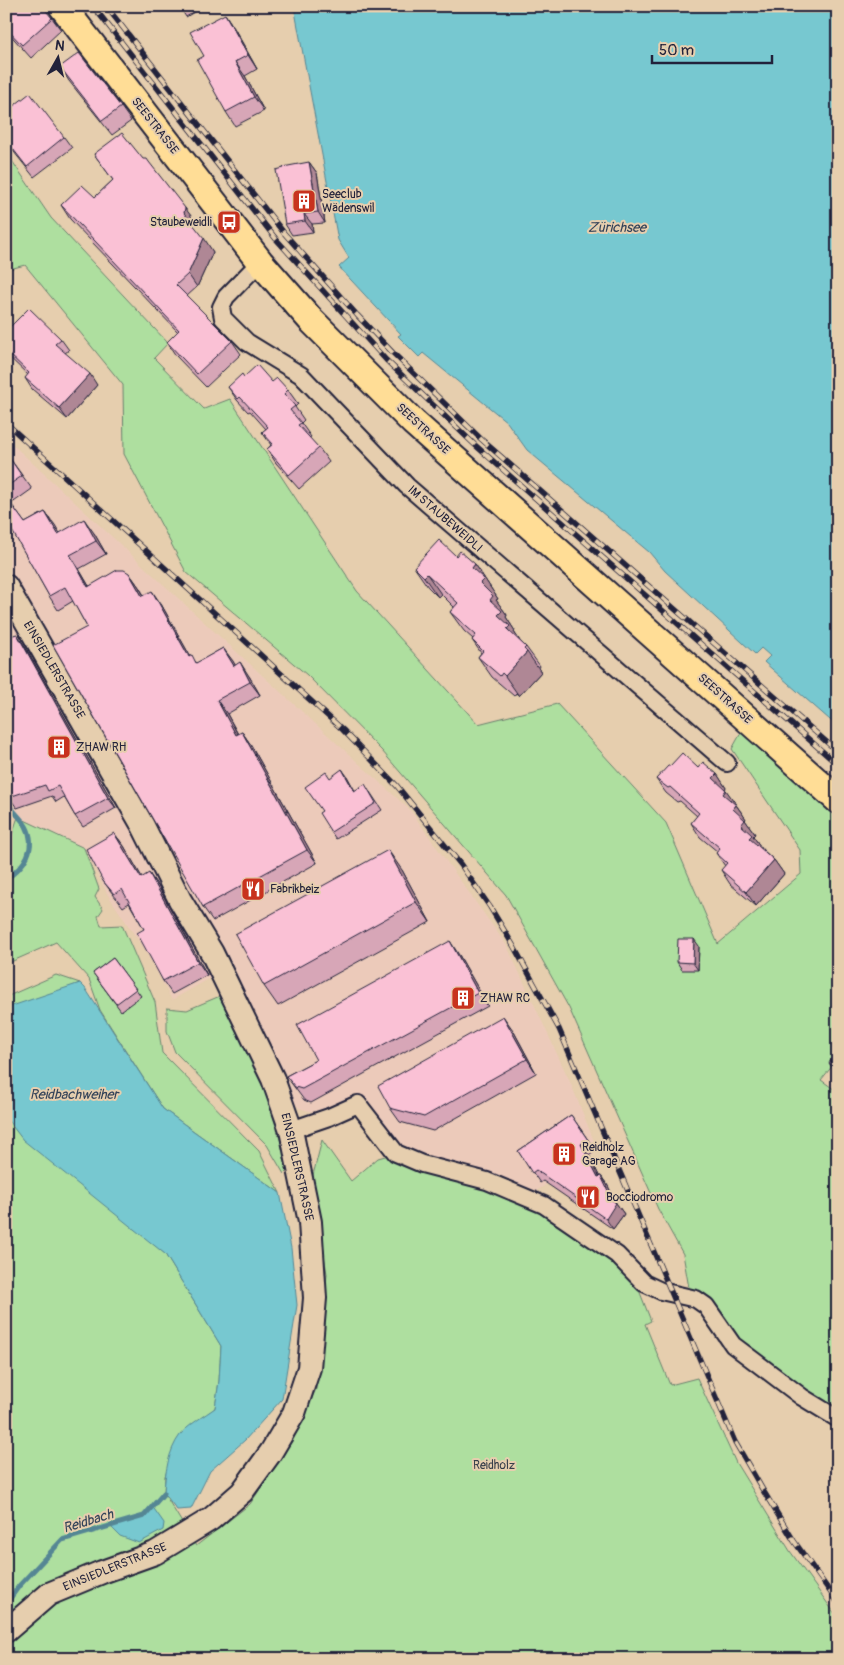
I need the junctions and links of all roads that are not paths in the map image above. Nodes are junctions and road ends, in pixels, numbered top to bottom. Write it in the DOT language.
graph roads {
  1 [pos="62,6"];
  2 [pos="260,262"];
  3 [pos="6,586"];
  4 [pos="727,763"];
  5 [pos="838,800"];
  6 [pos="290,1130"];
  7 [pos="838,1419"];
  8 [pos="6,1631"];
  1 -- 2 [label="main road, SEESTRASSE"];
  2 -- 4 [label="street, IM STAUBEWEIDLI"];
  2 -- 5 [label="main road, SEESTRASSE"];
  3 -- 6 [label="main road, EINSIEDLERSTRASSE"];
  6 -- 7 [label="street"];
  6 -- 8 [label="main road, EINSIEDLERSTRASSE"];
}
